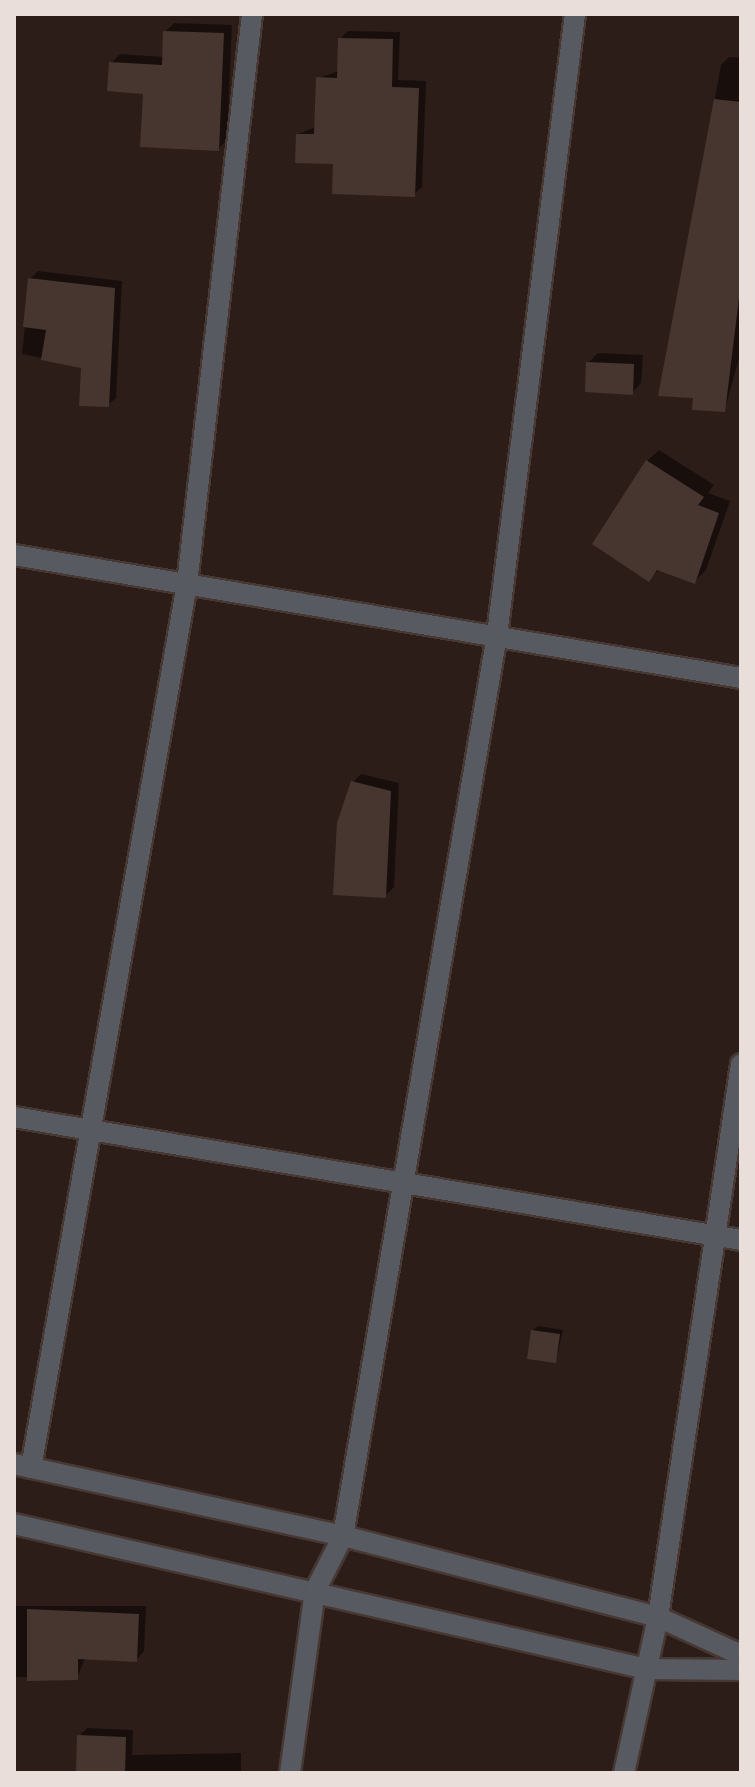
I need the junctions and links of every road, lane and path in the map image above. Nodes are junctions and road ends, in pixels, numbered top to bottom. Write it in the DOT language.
graph roads {
  1 [pos="252,14"];
  2 [pos="575,14"];
  3 [pos="14,555"];
  4 [pos="187,584"];
  5 [pos="497,635"];
  6 [pos="741,678"];
  7 [pos="741,1064"];
  8 [pos="14,1117"];
  9 [pos="92,1130"];
  10 [pos="404,1183"];
  11 [pos="719,1237"];
  12 [pos="741,1240"];
  13 [pos="23,1466"];
  14 [pos="15,1531"];
  15 [pos="343,1536"];
  16 [pos="315,1591"];
  17 [pos="658,1617"];
  18 [pos="741,1655"];
  19 [pos="647,1669"];
  20 [pos="741,1670"];
  21 [pos="290,1773"];
  22 [pos="624,1773"];
  1 -- 4 [label="street"];
  2 -- 5 [label="street"];
  3 -- 4 [label="street"];
  4 -- 5 [label="street"];
  4 -- 9 [label="street"];
  5 -- 6 [label="street"];
  5 -- 10 [label="street"];
  7 -- 11 [label="street"];
  8 -- 9 [label="street"];
  9 -- 10 [label="street"];
  9 -- 13 [label="street"];
  10 -- 11 [label="street"];
  10 -- 15 [label="street"];
  11 -- 12 [label="street"];
  11 -- 17 [label="street"];
  13 -- 15 [label="street"];
  14 -- 16 [label="street"];
  15 -- 16 [label="street"];
  15 -- 17 [label="street"];
  16 -- 19 [label="street"];
  16 -- 21 [label="street"];
  17 -- 18 [label="street"];
  17 -- 19 [label="street"];
  19 -- 20 [label="street"];
  19 -- 22 [label="street"];
}
